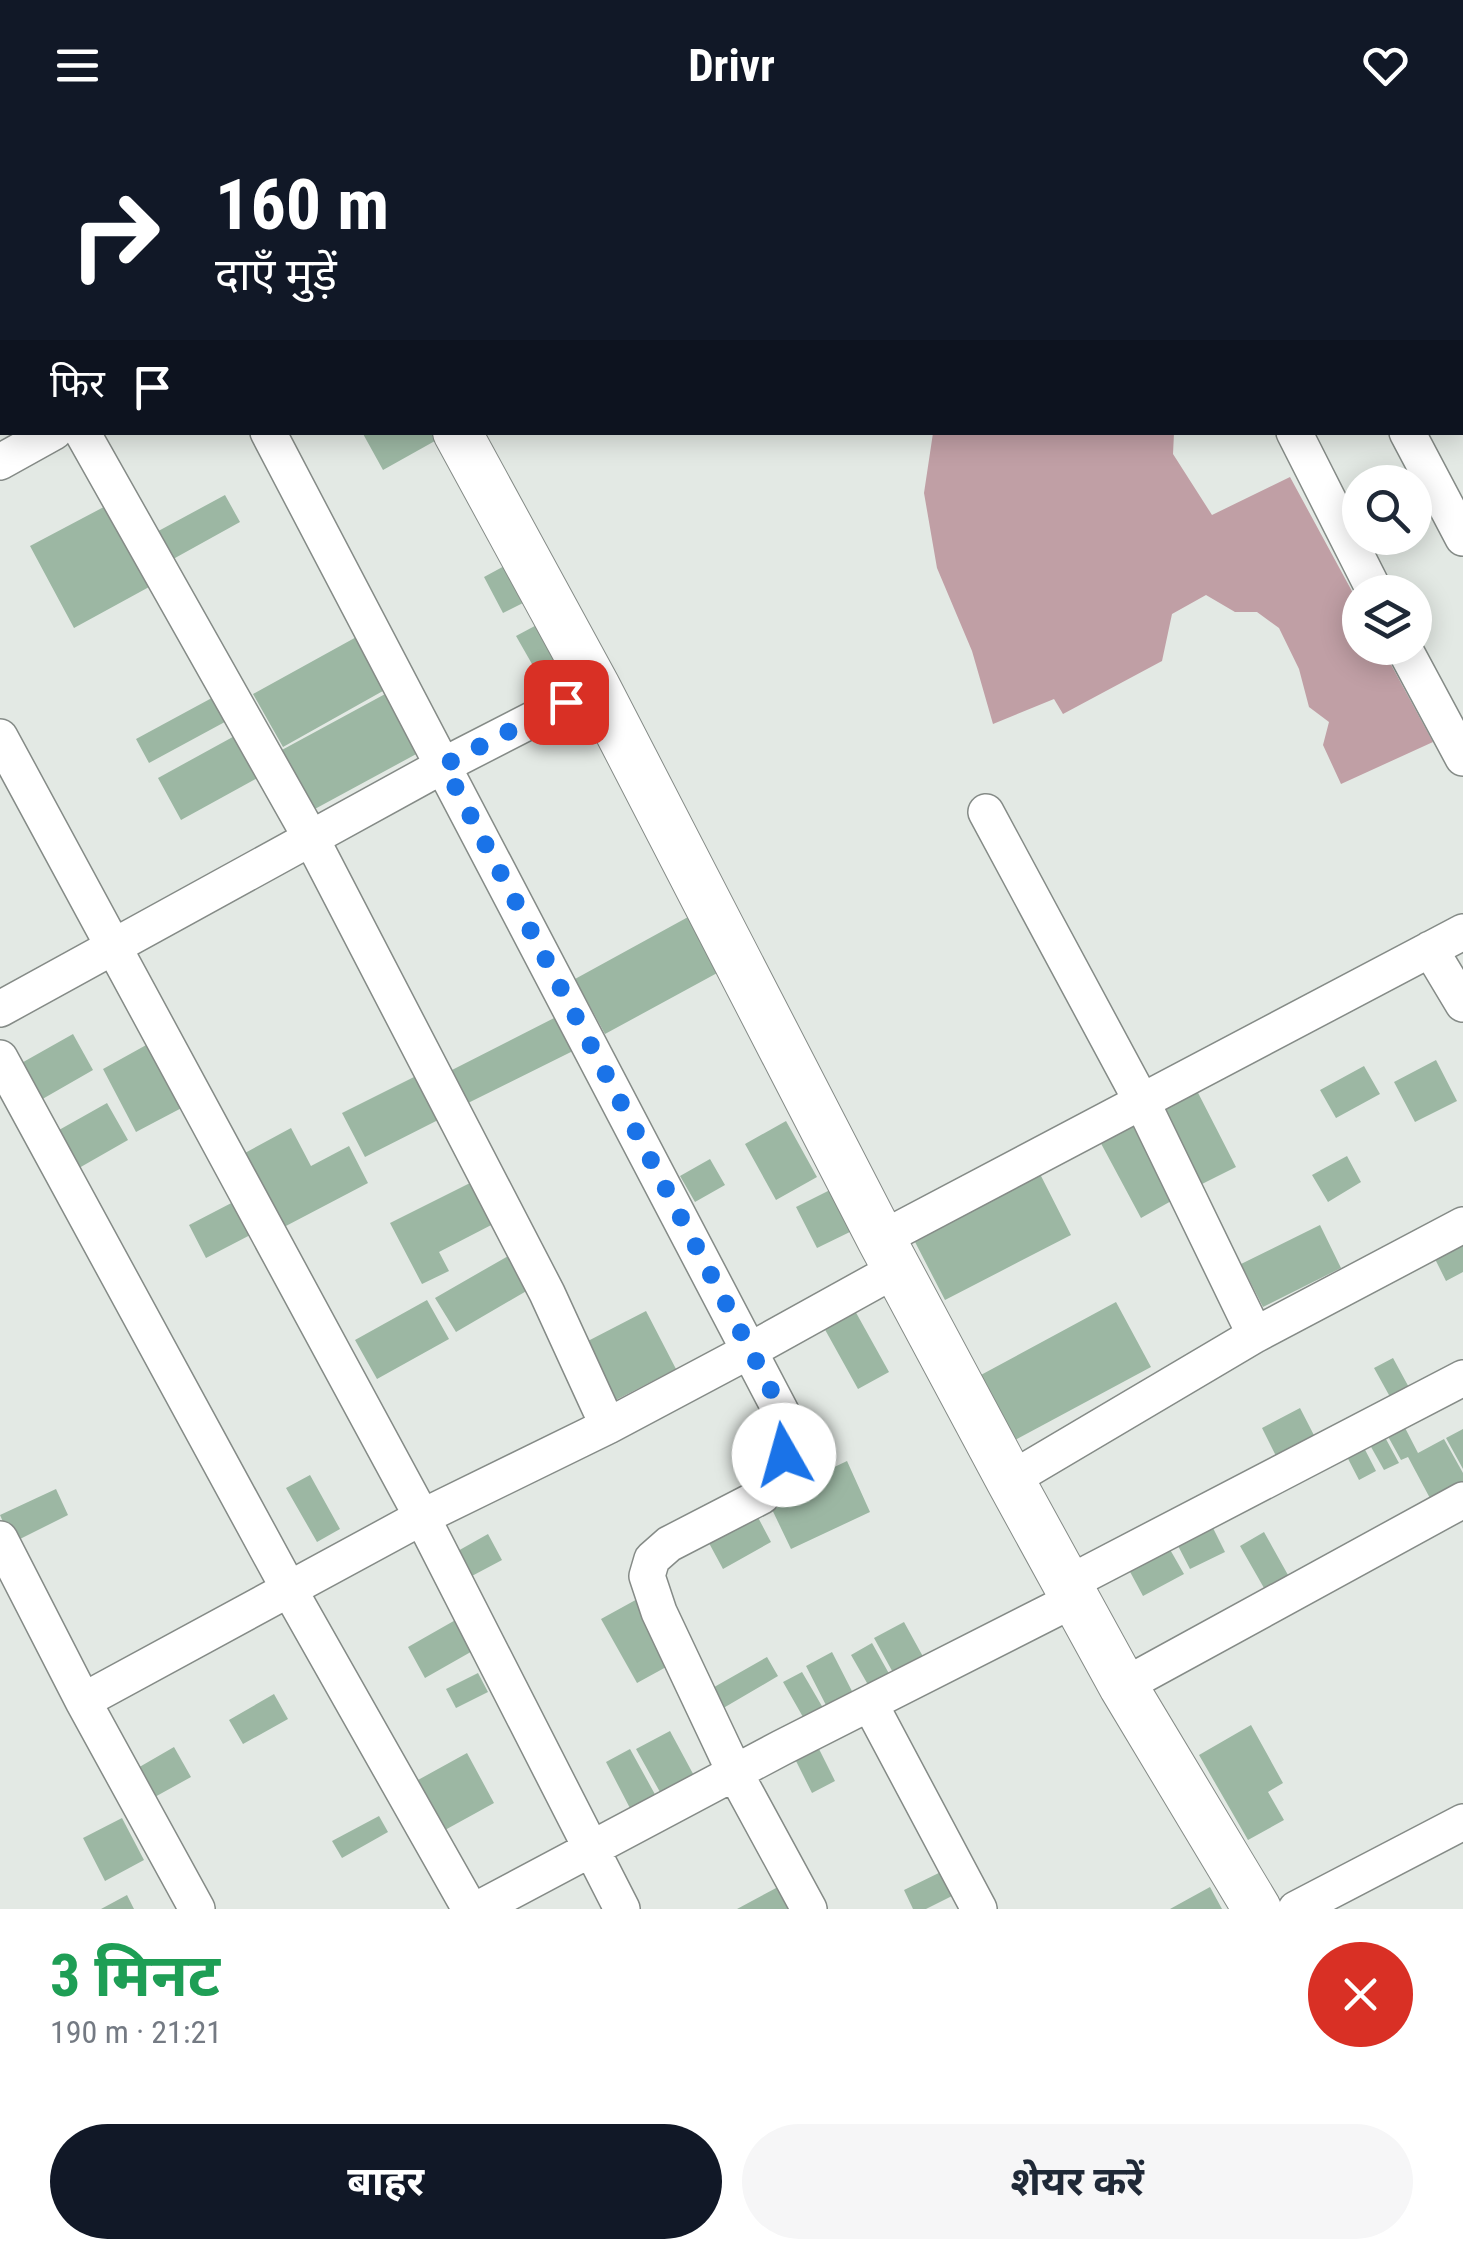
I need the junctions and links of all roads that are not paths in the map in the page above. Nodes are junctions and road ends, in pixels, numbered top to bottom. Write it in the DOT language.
graph roads {
  1 [pos="49,435"];
  2 [pos="84,435"];
  3 [pos="270,435"];
  4 [pos="459,435"];
  5 [pos="1296,435"];
  6 [pos="1409,435"];
  7 [pos="0,462"];
  8 [pos="1463,538"];
  9 [pos="1366,575"];
  10 [pos="1413,665"];
  11 [pos="596,687"];
  12 [pos="0,738"];
  13 [pos="1463,758"];
  14 [pos="444,765"];
  15 [pos="986,812"];
  16 [pos="312,840"];
  17 [pos="1463,932"];
  18 [pos="115,948"];
  19 [pos="1430,949"];
  20 [pos="1463,1004"];
  21 [pos="0,1010"];
  22 [pos="0,1058"];
  23 [pos="1142,1102"];
  24 [pos="1463,1225"];
  25 [pos="889,1254"];
  26 [pos="1255,1335"];
  27 [pos="749,1351"];
  28 [pos="1463,1378"];
  29 [pos="608,1426"];
  30 [pos="1010,1480"];
  31 [pos="1463,1500"];
  32 [pos="422,1517"];
  33 [pos="0,1540"];
  34 [pos="290,1591"];
  35 [pos="1071,1591"];
  36 [pos="1123,1686"];
  37 [pos="83,1702"];
  38 [pos="870,1704"];
  39 [pos="735,1774"];
  40 [pos="1463,1822"];
  41 [pos="590,1849"];
  42 [pos="190,1907"];
  43 [pos="470,1909"];
  44 [pos="478,1909"];
  45 [pos="622,1909"];
  46 [pos="810,1909"];
  47 [pos="979,1909"];
  48 [pos="1257,1909"];
  49 [pos="1296,1909"];
  1 -- 7 [label="street"];
  2 -- 16 [label="street"];
  3 -- 14 [label="street"];
  4 -- 11 [label="street"];
  5 -- 9 [label="street"];
  6 -- 8 [label="street"];
  10 -- 13 [label="street"];
  11 -- 14 [label="street"];
  11 -- 25 [label="street"];
  12 -- 18 [label="street"];
  14 -- 16 [label="street"];
  14 -- 27 [label="street"];
  15 -- 23 [label="street"];
  16 -- 18 [label="street"];
  16 -- 29 [label="street"];
  17 -- 19 [label="street"];
  18 -- 21 [label="street"];
  18 -- 32 [label="street"];
  19 -- 20 [label="street"];
  19 -- 23 [label="street"];
  22 -- 34 [label="street"];
  23 -- 25 [label="street"];
  23 -- 26 [label="street"];
  24 -- 26 [label="street"];
  25 -- 27 [label="street"];
  25 -- 30 [label="street"];
  26 -- 30 [label="street"];
  27 -- 29 [label="street"];
  27 -- 39 [label="street"];
  28 -- 35 [label="street"];
  29 -- 32 [label="street"];
  30 -- 35 [label="street"];
  31 -- 36 [label="street"];
  32 -- 34 [label="street"];
  32 -- 41 [label="street"];
  33 -- 37 [label="street"];
  34 -- 37 [label="street"];
  34 -- 43 [label="street"];
  35 -- 36 [label="street"];
  35 -- 38 [label="street"];
  36 -- 48 [label="street"];
  37 -- 42 [label="street"];
  38 -- 39 [label="street"];
  38 -- 47 [label="street"];
  39 -- 41 [label="street"];
  39 -- 46 [label="street"];
  40 -- 49 [label="street"];
  41 -- 44 [label="street"];
  41 -- 45 [label="street"];
}
